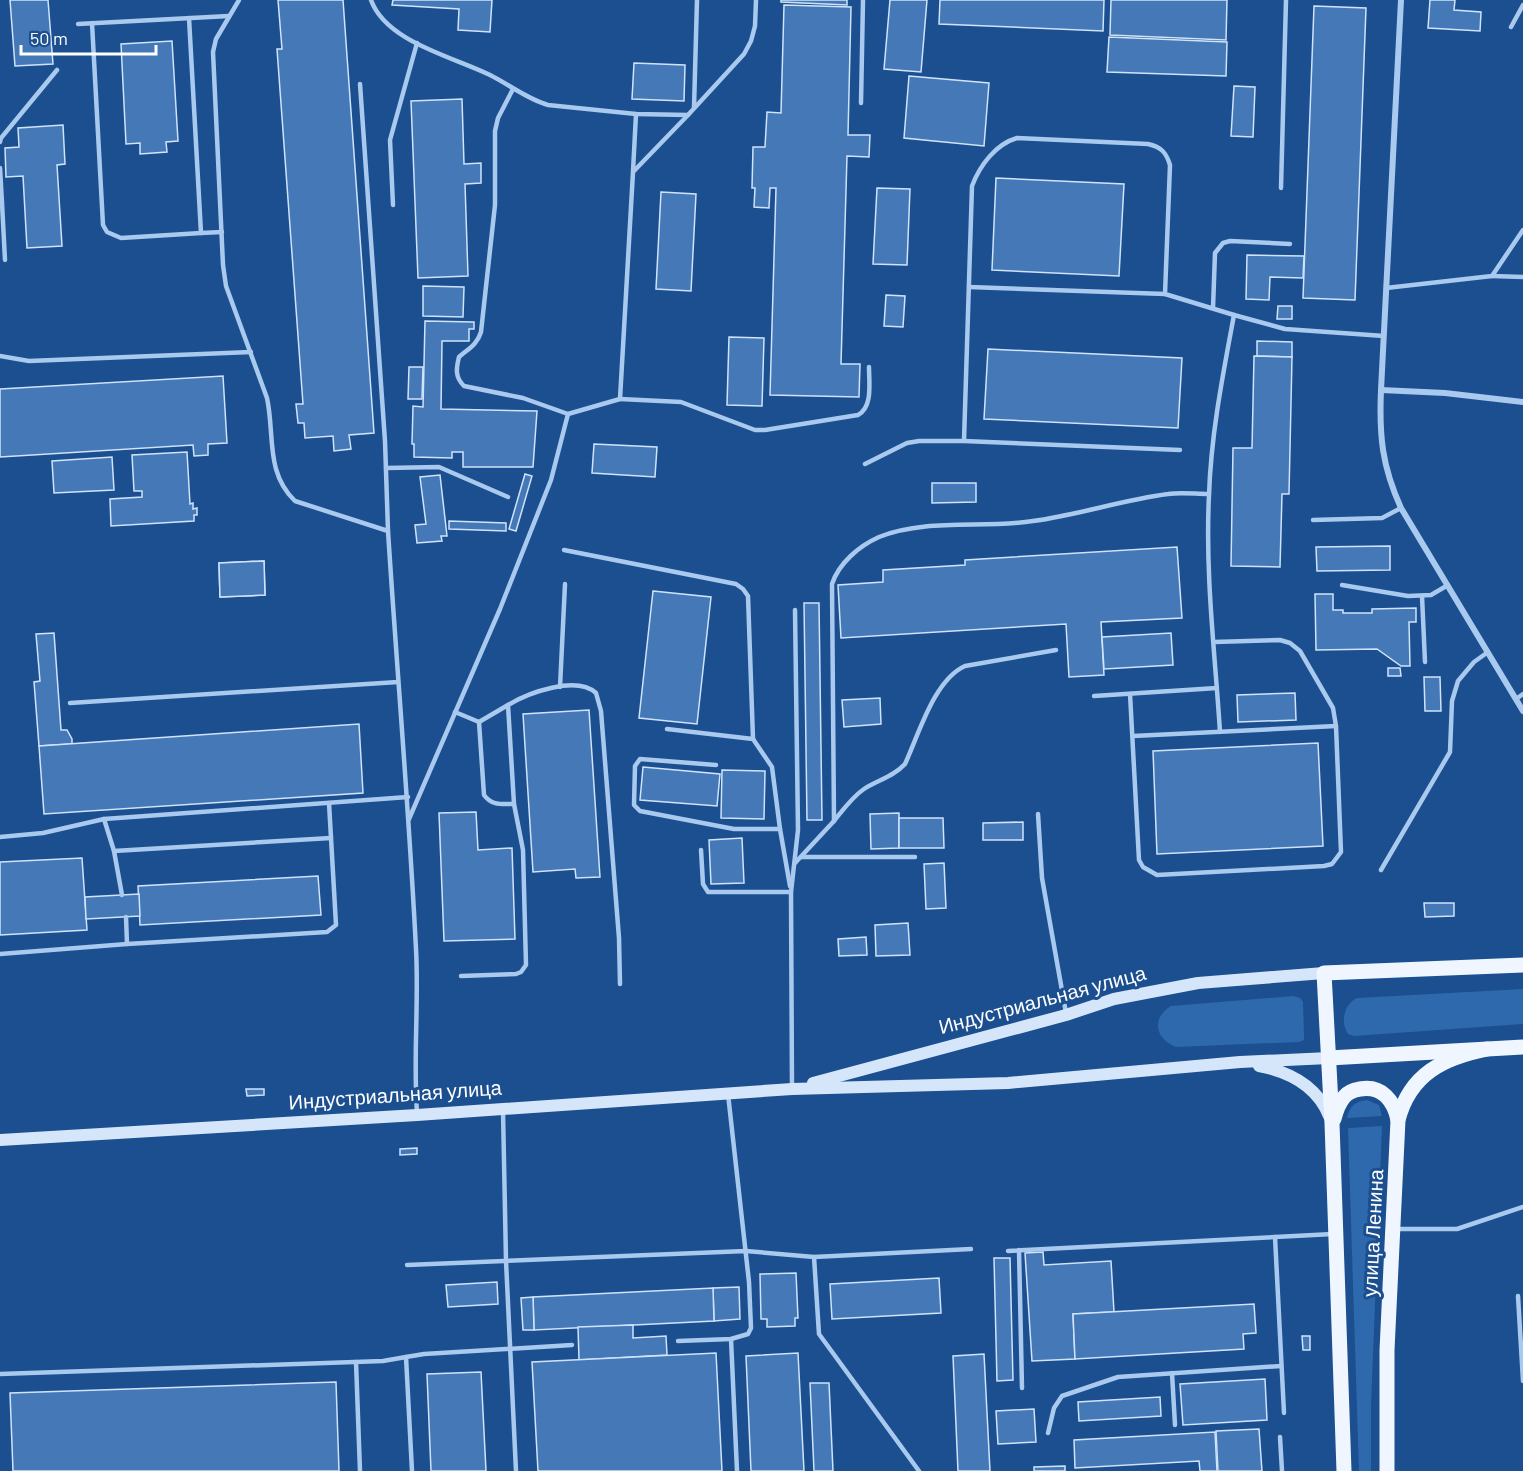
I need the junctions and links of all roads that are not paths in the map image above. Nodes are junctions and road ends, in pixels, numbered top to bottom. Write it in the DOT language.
graph roads {
  1 [pos="239,0"];
  2 [pos="371,0"];
  3 [pos="697,0"];
  4 [pos="756,0"];
  5 [pos="863,0"];
  6 [pos="1286,0"];
  7 [pos="1401,0"];
  8 [pos="1523,5"];
  9 [pos="229,16"];
  10 [pos="189,18"];
  11 [pos="92,23"];
  12 [pos="78,24"];
  13 [pos="1511,27"];
  14 [pos="417,43"];
  15 [pos="57,70"];
  16 [pos="360,84"];
  17 [pos="513,89"];
  18 [pos="861,103"];
  19 [pos="694,109"];
  20 [pos="636,114"];
  21 [pos="688,115"];
  22 [pos="0,142"];
  23 [pos="0,168"];
  24 [pos="633,171"];
  25 [pos="1281,188"];
  26 [pos="1,203"];
  27 [pos="393,206"];
  28 [pos="1523,230"];
  29 [pos="222,232"];
  30 [pos="201,233"];
  31 [pos="1290,244"];
  32 [pos="5,260"];
  33 [pos="1492,276"];
  34 [pos="1523,277"];
  35 [pos="969,287"];
  36 [pos="1386,288"];
  37 [pos="1165,294"];
  38 [pos="1213,308"];
  39 [pos="1234,315"];
  40 [pos="1383,336"];
  41 [pos="251,352"];
  42 [pos="0,356"];
  43 [pos="869,367"];
  44 [pos="1381,390"];
  45 [pos="620,399"];
  46 [pos="1523,402"];
  47 [pos="568,414"];
  48 [pos="964,441"];
  49 [pos="1180,450"];
  50 [pos="866,464"];
  51 [pos="386,468"];
  52 [pos="1209,495"];
  53 [pos="508,497"];
  54 [pos="1401,508"];
  55 [pos="1313,520"];
  56 [pos="388,531"];
  57 [pos="564,550"];
  58 [pos="565,584"];
  59 [pos="1342,585"];
  60 [pos="1448,585"];
  61 [pos="1422,596"];
  62 [pos="795,610"];
  63 [pos="1214,642"];
  64 [pos="1056,650"];
  65 [pos="1488,652"];
  66 [pos="1425,662"];
  67 [pos="398,682"];
  68 [pos="560,687"];
  69 [pos="1217,688"];
  70 [pos="1131,694"];
  71 [pos="1523,694"];
  72 [pos="1094,696"];
  73 [pos="1516,699"];
  74 [pos="70,703"];
  75 [pos="508,705"];
  76 [pos="1523,711"];
  77 [pos="455,712"];
  78 [pos="479,722"];
  79 [pos="1336,726"];
  80 [pos="668,729"];
  81 [pos="1220,732"];
  82 [pos="1133,736"];
  83 [pos="753,738"];
  84 [pos="716,765"];
  85 [pos="408,797"];
  86 [pos="329,802"];
  87 [pos="514,804"];
  88 [pos="1038,814"];
  89 [pos="104,819"];
  90 [pos="409,819"];
  91 [pos="834,821"];
  92 [pos="780,829"];
  93 [pos="0,837"];
  94 [pos="331,838"];
  95 [pos="701,850"];
  96 [pos="114,851"];
  97 [pos="801,857"];
  98 [pos="915,857"];
  99 [pos="795,863"];
  100 [pos="1381,870"];
  101 [pos="791,892"];
  102 [pos="122,895"];
  103 [pos="126,917"];
  104 [pos="127,944"];
  105 [pos="0,954"];
  106 [pos="1523,965"];
  107 [pos="1324,973"];
  108 [pos="461,976"];
  109 [pos="620,984"];
  110 [pos="1066,1015"];
  111 [pos="1523,1047"];
  112 [pos="1488,1049"];
  113 [pos="1329,1058"];
  114 [pos="1240,1062"];
  115 [pos="792,1089"];
  116 [pos="728,1092"];
  117 [pos="503,1108"];
  118 [pos="417,1115"];
  119 [pos="1398,1120"];
  120 [pos="1332,1123"];
  121 [pos="0,1140"];
  122 [pos="1523,1207"];
  123 [pos="1392,1228"];
  124 [pos="1336,1234"];
  125 [pos="1275,1237"];
  126 [pos="971,1249"];
  127 [pos="1019,1250"];
  128 [pos="746,1251"];
  129 [pos="1008,1251"];
  130 [pos="814,1257"];
  131 [pos="506,1261"];
  132 [pos="407,1265"];
  133 [pos="1518,1296"];
  134 [pos="731,1339"];
  135 [pos="678,1341"];
  136 [pos="572,1345"];
  137 [pos="510,1348"];
  138 [pos="406,1357"];
  139 [pos="356,1362"];
  140 [pos="1281,1366"];
  141 [pos="1172,1373"];
  142 [pos="0,1374"];
  143 [pos="1523,1381"];
  144 [pos="1022,1389"];
  145 [pos="1284,1413"];
  146 [pos="1175,1425"];
  147 [pos="1048,1433"];
  148 [pos="1280,1437"];
  149 [pos="360,1471"];
  150 [pos="412,1471"];
  151 [pos="516,1471"];
  152 [pos="737,1471"];
  153 [pos="919,1471"];
  154 [pos="1282,1471"];
  155 [pos="1344,1471"];
  156 [pos="1387,1471"];
  1 -- 9 [label="lane"];
  2 -- 14 [label="lane"];
  3 -- 19 [label="lane"];
  4 -- 19 [label="lane"];
  5 -- 18 [label="lane"];
  6 -- 25 [label="lane"];
  7 -- 36 [label="street"];
  8 -- 13 [label="lane"];
  9 -- 10 [label="lane"];
  9 -- 29 [label="lane"];
  10 -- 11 [label="lane"];
  10 -- 30 [label="lane"];
  11 -- 12 [label="lane"];
  11 -- 30 [label="lane"];
  14 -- 17 [label="lane"];
  14 -- 27 [label="lane"];
  15 -- 22 [label="lane"];
  16 -- 51 [label="lane"];
  17 -- 20 [label="lane"];
  17 -- 47 [label="lane"];
  19 -- 21 [label="lane"];
  20 -- 21 [label="lane"];
  20 -- 24 [label="lane"];
  21 -- 24 [label="lane"];
  23 -- 26 [label="lane"];
  24 -- 45 [label="lane"];
  26 -- 32 [label="lane"];
  28 -- 33 [label="lane"];
  29 -- 30 [label="lane"];
  29 -- 41 [label="lane"];
  31 -- 38 [label="lane"];
  33 -- 34 [label="lane"];
  33 -- 36 [label="lane"];
  35 -- 37 [label="lane"];
  35 -- 37 [label="lane"];
  35 -- 48 [label="lane"];
  36 -- 40 [label="street"];
  37 -- 38 [label="lane"];
  38 -- 39 [label="lane"];
  39 -- 40 [label="lane"];
  39 -- 52 [label="lane"];
  40 -- 44 [label="street"];
  41 -- 42 [label="lane"];
  41 -- 56 [label="lane"];
  43 -- 45 [label="lane"];
  44 -- 46 [label="street"];
  44 -- 54 [label="street"];
  45 -- 47 [label="lane"];
  47 -- 77 [label="lane"];
  48 -- 49 [label="lane"];
  48 -- 50 [label="lane"];
  51 -- 53 [label="lane"];
  51 -- 56 [label="lane"];
  52 -- 63 [label="lane"];
  52 -- 91 [label="lane"];
  54 -- 55 [label="lane"];
  54 -- 60 [label="street"];
  56 -- 67 [label="lane"];
  57 -- 83 [label="lane"];
  58 -- 68 [label="lane"];
  59 -- 61 [label="lane"];
  60 -- 61 [label="lane"];
  60 -- 65 [label="street"];
  61 -- 66 [label="lane"];
  62 -- 99 [label="lane"];
  63 -- 69 [label="lane"];
  63 -- 79 [label="lane"];
  64 -- 91 [label="lane"];
  65 -- 73 [label="street"];
  65 -- 100 [label="lane"];
  67 -- 74 [label="lane"];
  67 -- 85 [label="lane"];
  68 -- 75 [label="lane"];
  68 -- 109 [label="lane"];
  69 -- 70 [label="lane"];
  69 -- 81 [label="lane"];
  70 -- 72 [label="lane"];
  70 -- 82 [label="lane"];
  71 -- 73 [label="lane"];
  73 -- 76 [label="street"];
  75 -- 78 [label="lane"];
  75 -- 87 [label="lane"];
  77 -- 78 [label="lane"];
  77 -- 90 [label="lane"];
  78 -- 87 [label="lane"];
  79 -- 81 [label="lane"];
  79 -- 82 [label="lane"];
  80 -- 83 [label="lane"];
  81 -- 82 [label="lane"];
  83 -- 92 [label="lane"];
  84 -- 92 [label="lane"];
  85 -- 86 [label="lane"];
  85 -- 90 [label="lane"];
  86 -- 89 [label="lane"];
  86 -- 94 [label="lane"];
  87 -- 108 [label="lane"];
  88 -- 110 [label="lane"];
  89 -- 93 [label="lane"];
  89 -- 96 [label="lane"];
  90 -- 118 [label="lane"];
  91 -- 97 [label="lane"];
  92 -- 101 [label="lane"];
  94 -- 96 [label="lane"];
  94 -- 104 [label="lane"];
  95 -- 101 [label="lane"];
  96 -- 102 [label="lane"];
  97 -- 98 [label="lane"];
  97 -- 99 [label="lane"];
  99 -- 101 [label="lane"];
  101 -- 115 [label="lane"];
  103 -- 104 [label="lane"];
  104 -- 105 [label="lane"];
  106 -- 107 [label="main road, Индустриальная улица"];
  107 -- 110 [label="main road, Индустриальная улица"];
  107 -- 113 [label="main road, улица Ленина"];
  110 -- 115 [label="main road, Индустриальная улица"];
  111 -- 112 [label="main road, Индустриальная улица"];
  112 -- 113 [label="main road, Индустриальная улица"];
  112 -- 119 [label="main road, улица Ленина"];
  113 -- 114 [label="main road, Индустриальная улица"];
  113 -- 120 [label="main road, улица Ленина"];
  114 -- 115 [label="main road, Индустриальная улица"];
  114 -- 120 [label="main road"];
  115 -- 116 [label="main road, Индустриальная улица"];
  116 -- 117 [label="main road, Индустриальная улица"];
  116 -- 128 [label="lane"];
  117 -- 118 [label="main road, Индустриальная улица"];
  117 -- 131 [label="lane"];
  118 -- 121 [label="main road, Индустриальная улица"];
  119 -- 120 [label="main road"];
  119 -- 123 [label="main road, улица Ленина"];
  120 -- 124 [label="main road, улица Ленина"];
  122 -- 123 [label="lane"];
  123 -- 156 [label="main road, улица Ленина"];
  124 -- 125 [label="lane"];
  124 -- 155 [label="main road, улица Ленина"];
  125 -- 127 [label="lane"];
  125 -- 140 [label="lane"];
  126 -- 130 [label="lane"];
  127 -- 129 [label="lane"];
  127 -- 144 [label="lane"];
  128 -- 130 [label="lane"];
  128 -- 131 [label="lane"];
  128 -- 134 [label="lane"];
  130 -- 153 [label="lane"];
  131 -- 132 [label="lane"];
  131 -- 137 [label="lane"];
  133 -- 143 [label="lane"];
  134 -- 135 [label="lane"];
  134 -- 152 [label="lane"];
  136 -- 137 [label="lane"];
  137 -- 138 [label="lane"];
  137 -- 151 [label="lane"];
  138 -- 139 [label="lane"];
  138 -- 150 [label="lane"];
  139 -- 142 [label="lane"];
  139 -- 149 [label="lane"];
  140 -- 141 [label="lane"];
  140 -- 145 [label="lane"];
  141 -- 146 [label="lane"];
  141 -- 147 [label="lane"];
  148 -- 154 [label="lane"];
}
